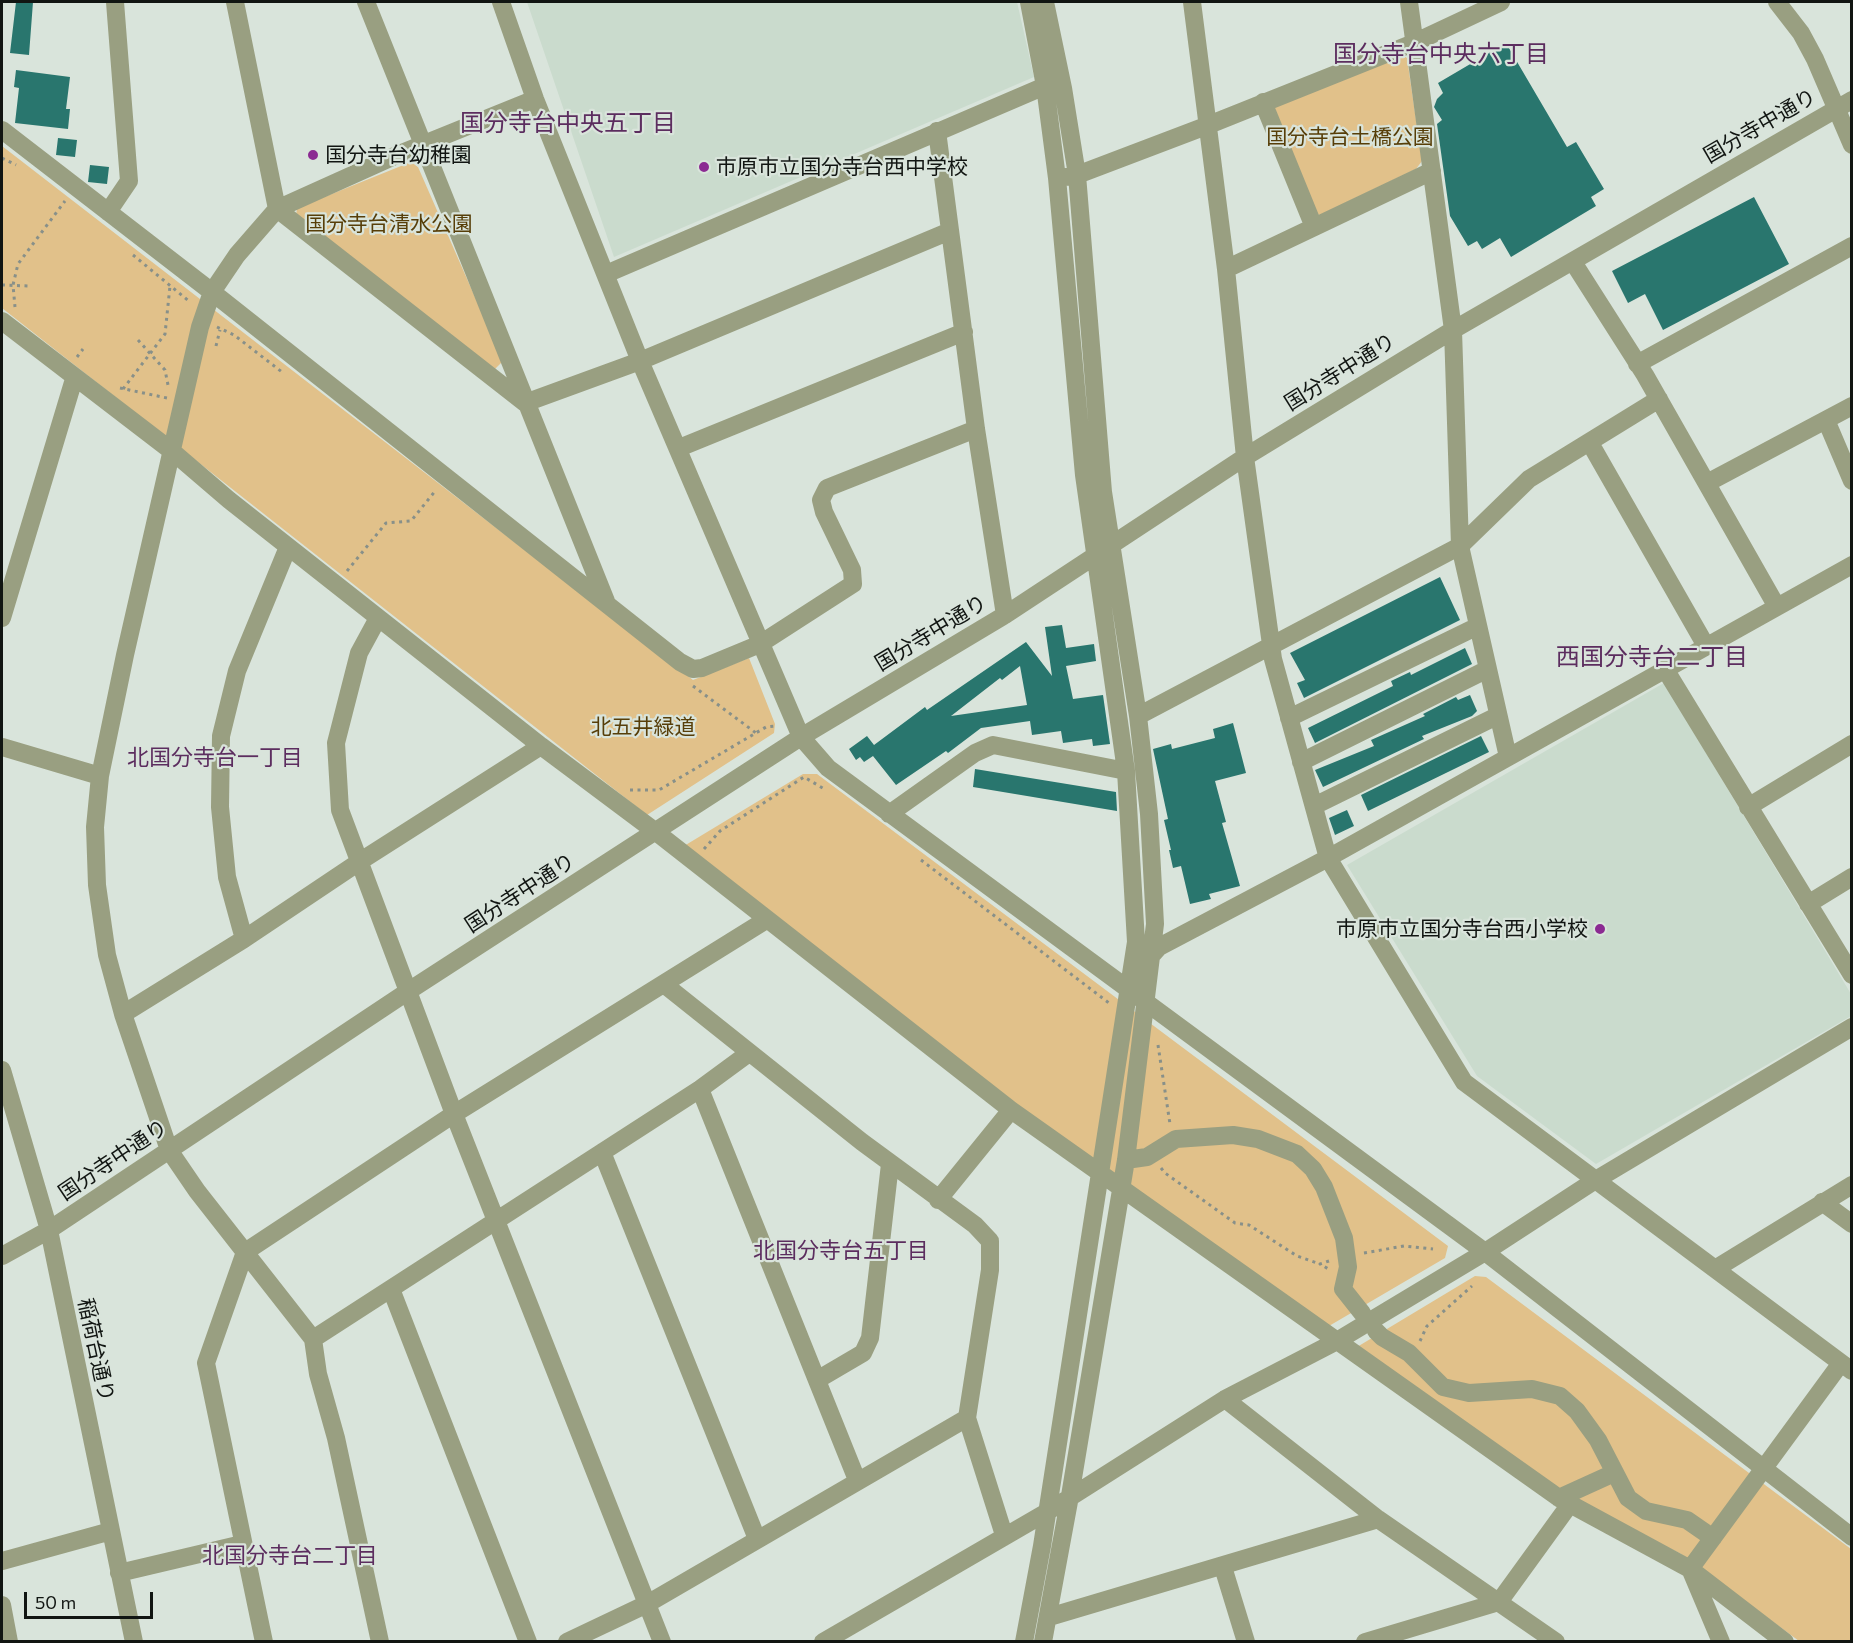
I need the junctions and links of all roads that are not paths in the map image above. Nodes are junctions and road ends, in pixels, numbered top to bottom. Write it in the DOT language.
graph roads {
  1 [pos="115,2"];
  2 [pos="235,2"];
  3 [pos="366,2"];
  4 [pos="501,2"];
  5 [pos="1029,2"];
  6 [pos="1045,2"];
  7 [pos="1192,2"];
  8 [pos="1409,2"];
  9 [pos="1501,2"];
  10 [pos="1777,2"];
  11 [pos="1416,42"];
  12 [pos="1046,86"];
  13 [pos="535,99"];
  14 [pos="1263,102"];
  15 [pos="1844,104"];
  16 [pos="1206,126"];
  17 [pos="2,130"];
  18 [pos="937,131"];
  19 [pos="422,145"];
  20 [pos="1851,145"];
  21 [pos="1432,171"];
  22 [pos="1077,175"];
  23 [pos="1057,178"];
  24 [pos="277,209"];
  25 [pos="108,212"];
  26 [pos="1314,227"];
  27 [pos="950,231"];
  28 [pos="1851,246"];
  29 [pos="1573,262"];
  30 [pos="1226,269"];
  31 [pos="606,274"];
  32 [pos="212,292"];
  33 [pos="2,321"];
  34 [pos="1453,330"];
  35 [pos="964,332"];
  36 [pos="640,361"];
  37 [pos="1637,364"];
  38 [pos="74,379"];
  39 [pos="1659,399"];
  40 [pos="525,403"];
  41 [pos="1851,406"];
  42 [pos="1826,420"];
  43 [pos="976,429"];
  44 [pos="1590,442"];
  45 [pos="679,448"];
  46 [pos="173,452"];
  47 [pos="1245,457"];
  48 [pos="1851,481"];
  49 [pos="1707,483"];
  50 [pos="1111,544"];
  51 [pos="1460,546"];
  52 [pos="288,547"];
  53 [pos="1095,556"];
  54 [pos="1851,565"];
  55 [pos="7,579"];
  56 [pos="606,603"];
  57 [pos="1777,607"];
  58 [pos="1005,615"];
  59 [pos="2,618"];
  60 [pos="378,618"];
  61 [pos="1476,627"];
  62 [pos="1272,643"];
  63 [pos="760,644"];
  64 [pos="1706,646"];
  65 [pos="1665,669"];
  66 [pos="1486,670"];
  67 [pos="1138,716"];
  68 [pos="1497,717"];
  69 [pos="1289,718"];
  70 [pos="801,737"];
  71 [pos="1851,744"];
  72 [pos="541,746"];
  73 [pos="2,747"];
  74 [pos="1508,757"];
  75 [pos="1301,762"];
  76 [pos="1126,771"];
  77 [pos="100,776"];
  78 [pos="1314,806"];
  79 [pos="1748,807"];
  80 [pos="889,813"];
  81 [pos="656,832"];
  82 [pos="1328,858"];
  83 [pos="359,862"];
  84 [pos="1851,877"];
  85 [pos="1808,903"];
  86 [pos="766,920"];
  87 [pos="244,939"];
  88 [pos="1151,956"];
  89 [pos="1851,975"];
  90 [pos="665,985"];
  91 [pos="1129,990"];
  92 [pos="407,992"];
  93 [pos="1146,1003"];
  94 [pos="123,1014"];
  95 [pos="1851,1028"];
  96 [pos="749,1053"];
  97 [pos="2,1070"];
  98 [pos="700,1089"];
  99 [pos="1011,1110"];
  100 [pos="454,1114"];
  101 [pos="169,1150"];
  102 [pos="602,1152"];
  103 [pos="1126,1160"];
  104 [pos="890,1164"];
  105 [pos="1101,1175"];
  106 [pos="1594,1181"];
  107 [pos="1851,1185"];
  108 [pos="1120,1188"];
  109 [pos="938,1200"];
  110 [pos="1822,1202"];
  111 [pos="497,1222"];
  112 [pos="1851,1224"];
  113 [pos="49,1230"];
  114 [pos="245,1252"];
  115 [pos="1485,1252"];
  116 [pos="2,1256"];
  117 [pos="1715,1269"];
  118 [pos="391,1289"];
  119 [pos="1362,1313"];
  120 [pos="1376,1331"];
  121 [pos="313,1339"];
  122 [pos="1337,1341"];
  123 [pos="1846,1367"];
  124 [pos="817,1380"];
  125 [pos="1226,1399"];
  126 [pos="967,1418"];
  127 [pos="1764,1466"];
  128 [pos="1614,1473"];
  129 [pos="857,1480"];
  130 [pos="1071,1496"];
  131 [pos="1564,1501"];
  132 [pos="1047,1512"];
  133 [pos="1378,1519"];
  134 [pos="111,1531"];
  135 [pos="1004,1535"];
  136 [pos="1851,1537"];
  137 [pos="1713,1538"];
  138 [pos="757,1539"];
  139 [pos="242,1544"];
  140 [pos="2,1561"];
  141 [pos="1223,1567"];
  142 [pos="1690,1569"];
  143 [pos="119,1573"];
  144 [pos="1499,1602"];
  145 [pos="647,1604"];
  146 [pos="2,1605"];
  147 [pos="1049,1617"];
  148 [pos="9,1641"];
  149 [pos="134,1641"];
  150 [pos="264,1641"];
  151 [pos="380,1641"];
  152 [pos="528,1641"];
  153 [pos="567,1641"];
  154 [pos="662,1641"];
  155 [pos="823,1641"];
  156 [pos="1024,1641"];
  157 [pos="1043,1641"];
  158 [pos="1246,1641"];
  159 [pos="1365,1641"];
  160 [pos="1556,1641"];
  161 [pos="1721,1641"];
  162 [pos="1785,1641"];
  1 -- 25 [label="street"];
  2 -- 24 [label="street"];
  3 -- 19 [label="street"];
  4 -- 13 [label="street"];
  5 -- 12 [label="street"];
  6 -- 22 [label="street"];
  7 -- 16 [label="street"];
  8 -- 11 [label="street"];
  9 -- 11 [label="street"];
  10 -- 15 [label="street"];
  11 -- 14 [label="street"];
  11 -- 21 [label="street"];
  12 -- 18 [label="street"];
  12 -- 23 [label="street"];
  13 -- 19 [label="street"];
  13 -- 31 [label="street"];
  14 -- 16 [label="street"];
  14 -- 26 [label="street"];
  15 -- 20 [label="street"];
  15 -- 29 [label="street, 国分寺中通り"];
  16 -- 22 [label="street"];
  16 -- 30 [label="street"];
  17 -- 25 [label="street"];
  18 -- 27 [label="street"];
  18 -- 31 [label="street"];
  19 -- 24 [label="street"];
  19 -- 40 [label="street"];
  21 -- 26 [label="street"];
  21 -- 34 [label="street"];
  22 -- 23 [label="street"];
  22 -- 50 [label="street"];
  23 -- 53 [label="street"];
  24 -- 32 [label="street"];
  24 -- 40 [label="street"];
  25 -- 32 [label="street"];
  26 -- 30 [label="street"];
  27 -- 35 [label="street"];
  27 -- 36 [label="street"];
  28 -- 37 [label="street"];
  29 -- 34 [label="street, 国分寺中通り"];
  29 -- 37 [label="street"];
  30 -- 47 [label="street"];
  31 -- 36 [label="street"];
  32 -- 46 [label="street"];
  32 -- 56 [label="street"];
  33 -- 38 [label="street"];
  34 -- 47 [label="street, 国分寺中通り"];
  34 -- 51 [label="street"];
  35 -- 43 [label="street"];
  35 -- 45 [label="street"];
  36 -- 40 [label="street"];
  36 -- 45 [label="street"];
  37 -- 39 [label="street"];
  38 -- 46 [label="street"];
  38 -- 55 [label="street"];
  39 -- 44 [label="street"];
  39 -- 49 [label="street"];
  40 -- 56 [label="street"];
  41 -- 42 [label="street"];
  42 -- 48 [label="street"];
  42 -- 49 [label="street"];
  43 -- 58 [label="street"];
  43 -- 63 [label="street"];
  44 -- 51 [label="street"];
  44 -- 64 [label="street"];
  45 -- 63 [label="street"];
  46 -- 52 [label="street"];
  46 -- 77 [label="street"];
  47 -- 50 [label="street, 国分寺中通り"];
  47 -- 62 [label="street"];
  49 -- 57 [label="street"];
  50 -- 53 [label="street, 国分寺中通り"];
  50 -- 67 [label="street"];
  51 -- 61 [label="street"];
  51 -- 62 [label="street"];
  52 -- 60 [label="street"];
  52 -- 87 [label="street"];
  53 -- 58 [label="street, 国分寺中通り"];
  53 -- 76 [label="street"];
  54 -- 57 [label="street"];
  55 -- 59 [label="street"];
  56 -- 63 [label="street"];
  57 -- 64 [label="street"];
  58 -- 70 [label="street, 国分寺中通り"];
  60 -- 72 [label="street"];
  60 -- 83 [label="street"];
  61 -- 66 [label="street"];
  61 -- 69 [label="street"];
  62 -- 67 [label="street"];
  62 -- 69 [label="street"];
  63 -- 70 [label="street"];
  64 -- 65 [label="street"];
  65 -- 74 [label="street"];
  65 -- 79 [label="street"];
  66 -- 68 [label="street"];
  66 -- 75 [label="street"];
  67 -- 88 [label="street"];
  68 -- 74 [label="street"];
  68 -- 78 [label="street"];
  69 -- 75 [label="street"];
  70 -- 80 [label="street"];
  70 -- 81 [label="street, 国分寺中通り"];
  71 -- 79 [label="street"];
  72 -- 81 [label="street"];
  72 -- 83 [label="street"];
  73 -- 77 [label="street"];
  74 -- 82 [label="street"];
  75 -- 78 [label="street"];
  76 -- 80 [label="street"];
  76 -- 91 [label="street"];
  77 -- 94 [label="street"];
  78 -- 82 [label="street"];
  79 -- 85 [label="street"];
  80 -- 91 [label="street"];
  81 -- 86 [label="street"];
  81 -- 92 [label="street, 国分寺中通り"];
  82 -- 88 [label="street"];
  82 -- 106 [label="street"];
  83 -- 87 [label="street"];
  83 -- 92 [label="street"];
  84 -- 85 [label="street"];
  85 -- 89 [label="street"];
  86 -- 90 [label="street"];
  86 -- 99 [label="street"];
  87 -- 94 [label="street"];
  88 -- 93 [label="street"];
  90 -- 96 [label="street"];
  90 -- 100 [label="street"];
  91 -- 93 [label="street"];
  91 -- 105 [label="street"];
  92 -- 100 [label="street"];
  92 -- 101 [label="street, 国分寺中通り"];
  93 -- 103 [label="street"];
  93 -- 115 [label="street"];
  94 -- 101 [label="street"];
  95 -- 106 [label="street"];
  96 -- 98 [label="street"];
  96 -- 104 [label="street"];
  97 -- 113 [label="street, 稲荷台通り"];
  98 -- 102 [label="street"];
  98 -- 124 [label="street"];
  99 -- 105 [label="street"];
  99 -- 109 [label="street"];
  100 -- 111 [label="street"];
  100 -- 114 [label="street"];
  101 -- 113 [label="street, 国分寺中通り"];
  101 -- 114 [label="street"];
  102 -- 111 [label="street"];
  102 -- 138 [label="street"];
  103 -- 108 [label="street"];
  103 -- 119 [label="street"];
  104 -- 109 [label="street"];
  104 -- 124 [label="street"];
  105 -- 108 [label="street"];
  105 -- 132 [label="street"];
  106 -- 115 [label="street"];
  106 -- 117 [label="street"];
  107 -- 110 [label="street"];
  108 -- 122 [label="street"];
  108 -- 130 [label="street"];
  109 -- 126 [label="street"];
  110 -- 112 [label="street"];
  110 -- 117 [label="street"];
  111 -- 118 [label="street"];
  111 -- 145 [label="street"];
  113 -- 116 [label="street, 国分寺中通り"];
  113 -- 134 [label="street, 稲荷台通り"];
  114 -- 121 [label="street"];
  114 -- 139 [label="street"];
  115 -- 122 [label="street"];
  115 -- 127 [label="street"];
  117 -- 123 [label="street"];
  118 -- 121 [label="street"];
  118 -- 152 [label="street"];
  120 -- 128 [label="street"];
  121 -- 151 [label="street"];
  122 -- 125 [label="street"];
  122 -- 131 [label="street"];
  123 -- 127 [label="street"];
  124 -- 129 [label="street"];
  125 -- 130 [label="street"];
  125 -- 133 [label="street"];
  126 -- 129 [label="street"];
  126 -- 135 [label="street"];
  127 -- 136 [label="street"];
  127 -- 137 [label="street"];
  128 -- 131 [label="street"];
  128 -- 137 [label="street"];
  129 -- 138 [label="street"];
  130 -- 132 [label="street"];
  130 -- 147 [label="street"];
  131 -- 142 [label="street"];
  131 -- 144 [label="street"];
  132 -- 135 [label="street"];
  132 -- 156 [label="street"];
  133 -- 141 [label="street"];
  133 -- 144 [label="street"];
  134 -- 140 [label="street"];
  134 -- 143 [label="street, 稲荷台通り"];
  135 -- 155 [label="street"];
  137 -- 142 [label="street"];
  138 -- 145 [label="street"];
  139 -- 143 [label="street"];
  139 -- 150 [label="street"];
  141 -- 147 [label="street"];
  141 -- 158 [label="street"];
  142 -- 161 [label="street"];
  142 -- 162 [label="street"];
  143 -- 149 [label="street, 稲荷台通り"];
  144 -- 159 [label="street"];
  144 -- 160 [label="street"];
  145 -- 153 [label="street"];
  145 -- 154 [label="street"];
  146 -- 148 [label="street"];
  147 -- 157 [label="street"];
}
